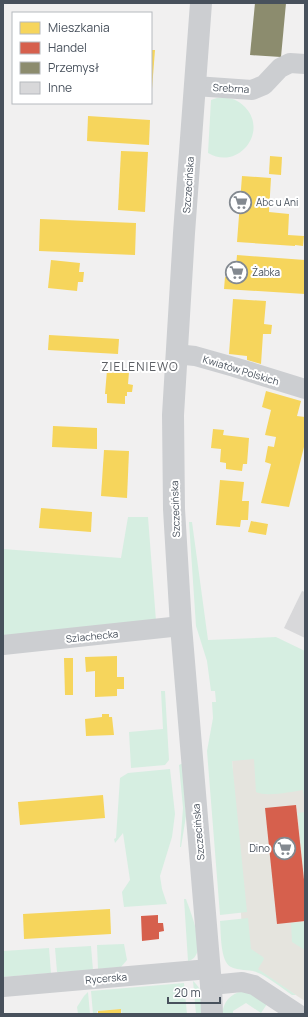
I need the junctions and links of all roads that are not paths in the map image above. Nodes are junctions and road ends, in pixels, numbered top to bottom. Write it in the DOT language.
graph roads {
  1 [pos="200,3"];
  2 [pos="305,64"];
  3 [pos="195,86"];
  4 [pos="176,354"];
  5 [pos="305,389"];
  6 [pos="182,626"];
  7 [pos="3,645"];
  8 [pos="210,977"];
  9 [pos="3,987"];
  10 [pos="212,1014"];
  11 [pos="298,1014"];
  1 -- 3 [label="street, Szczecińska"];
  2 -- 3 [label="street, Srebrna"];
  3 -- 4 [label="street, Szczecińska"];
  4 -- 5 [label="street, Kwiatów Polskich"];
  4 -- 6 [label="street, Szczecińska"];
  6 -- 7 [label="street, Szlachecka"];
  6 -- 8 [label="street, Szczecińska"];
  8 -- 9 [label="street, Rycerska"];
  8 -- 10 [label="street, Szczecińska"];
  8 -- 11 [label="street, Rycerska"];
}
